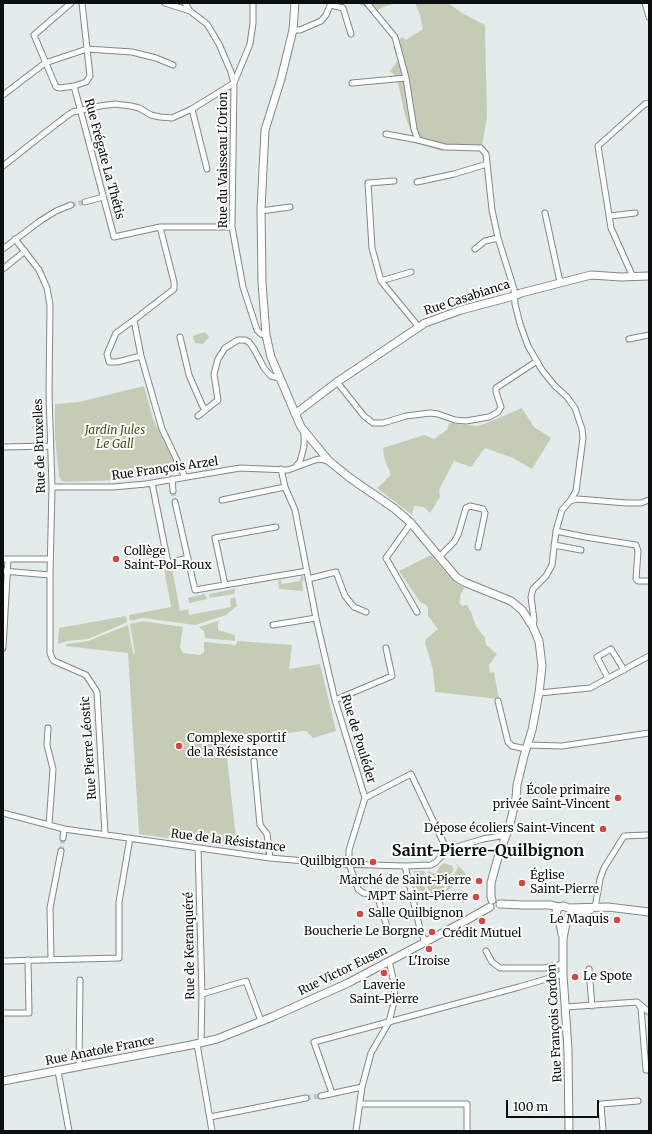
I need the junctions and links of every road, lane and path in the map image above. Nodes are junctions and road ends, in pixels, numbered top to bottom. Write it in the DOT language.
graph roads {
  1 [pos="71,3"];
  2 [pos="82,3"];
  3 [pos="165,3"];
  4 [pos="185,3"];
  5 [pos="253,3"];
  6 [pos="295,3"];
  7 [pos="367,3"];
  8 [pos="645,3"];
  9 [pos="331,4"];
  10 [pos="190,11"];
  11 [pos="649,17"];
  12 [pos="293,30"];
  13 [pos="351,34"];
  14 [pos="87,49"];
  15 [pos="46,63"];
  16 [pos="173,66"];
  17 [pos="406,78"];
  18 [pos="234,83"];
  19 [pos="352,83"];
  20 [pos="74,86"];
  21 [pos="3,95"];
  22 [pos="649,103"];
  23 [pos="192,109"];
  24 [pos="82,110"];
  25 [pos="386,134"];
  26 [pos="418,140"];
  27 [pos="487,164"];
  28 [pos="3,166"];
  29 [pos="207,169"];
  30 [pos="394,181"];
  31 [pos="417,182"];
  32 [pos="103,197"];
  33 [pos="85,202"];
  34 [pos="71,205"];
  35 [pos="290,207"];
  36 [pos="261,211"];
  37 [pos="545,213"];
  38 [pos="635,213"];
  39 [pos="610,216"];
  40 [pos="160,227"];
  41 [pos="232,227"];
  42 [pos="498,238"];
  43 [pos="15,239"];
  44 [pos="475,248"];
  45 [pos="3,249"];
  46 [pos="25,251"];
  47 [pos="3,269"];
  48 [pos="412,272"];
  49 [pos="649,276"];
  50 [pos="633,277"];
  51 [pos="381,281"];
  52 [pos="560,282"];
  53 [pos="514,296"];
  54 [pos="134,320"];
  55 [pos="418,326"];
  56 [pos="266,334"];
  57 [pos="649,335"];
  58 [pos="180,337"];
  59 [pos="629,339"];
  60 [pos="141,356"];
  61 [pos="537,361"];
  62 [pos="279,378"];
  63 [pos="337,382"];
  64 [pos="205,410"];
  65 [pos="295,414"];
  66 [pos="198,416"];
  67 [pos="304,431"];
  68 [pos="3,446"];
  69 [pos="50,446"];
  70 [pos="329,461"];
  71 [pos="296,468"];
  72 [pos="281,469"];
  73 [pos="185,477"];
  74 [pos="172,479"];
  75 [pos="152,483"];
  76 [pos="52,487"];
  77 [pos="285,487"];
  78 [pos="173,491"];
  79 [pos="576,491"];
  80 [pos="584,499"];
  81 [pos="222,500"];
  82 [pos="649,500"];
  83 [pos="570,501"];
  84 [pos="176,502"];
  85 [pos="411,523"];
  86 [pos="276,527"];
  87 [pos="556,531"];
  88 [pos="554,545"];
  89 [pos="478,547"];
  90 [pos="581,550"];
  91 [pos="439,557"];
  92 [pos="188,558"];
  93 [pos="5,559"];
  94 [pos="50,559"];
  95 [pos="5,571"];
  96 [pos="306,571"];
  97 [pos="50,575"];
  98 [pos="308,579"];
  99 [pos="649,581"];
  100 [pos="225,585"];
  101 [pos="366,612"];
  102 [pos="417,612"];
  103 [pos="316,618"];
  104 [pos="273,625"];
  105 [pos="533,627"];
  106 [pos="3,648"];
  107 [pos="386,648"];
  108 [pos="649,656"];
  109 [pos="54,661"];
  110 [pos="624,670"];
  111 [pos="608,678"];
  112 [pos="539,693"];
  113 [pos="335,700"];
  114 [pos="498,701"];
  115 [pos="48,728"];
  116 [pos="649,733"];
  117 [pos="527,747"];
  118 [pos="254,761"];
  119 [pos="365,798"];
  120 [pos="3,813"];
  121 [pos="49,825"];
  122 [pos="64,828"];
  123 [pos="105,834"];
  124 [pos="506,835"];
  125 [pos="647,835"];
  126 [pos="63,838"];
  127 [pos="130,838"];
  128 [pos="198,848"];
  129 [pos="447,850"];
  130 [pos="61,851"];
  131 [pos="270,858"];
  132 [pos="349,864"];
  133 [pos="406,866"];
  134 [pos="491,903"];
  135 [pos="595,908"];
  136 [pos="649,912"];
  137 [pos="563,913"];
  138 [pos="389,933"];
  139 [pos="425,942"];
  140 [pos="486,951"];
  141 [pos="51,959"];
  142 [pos="28,960"];
  143 [pos="3,961"];
  144 [pos="389,961"];
  145 [pos="563,964"];
  146 [pos="588,969"];
  147 [pos="562,974"];
  148 [pos="80,980"];
  149 [pos="202,994"];
  150 [pos="637,1002"];
  151 [pos="592,1006"];
  152 [pos="566,1007"];
  153 [pos="649,1012"];
  154 [pos="3,1013"];
  155 [pos="261,1021"];
  156 [pos="389,1022"];
  157 [pos="199,1043"];
  158 [pos="79,1067"];
  159 [pos="649,1070"];
  160 [pos="58,1071"];
  161 [pos="3,1081"];
  162 [pos="362,1087"];
  163 [pos="332,1093"];
  164 [pos="321,1096"];
  165 [pos="306,1098"];
  166 [pos="638,1101"];
  167 [pos="360,1104"];
  168 [pos="210,1117"];
  169 [pos="69,1131"];
  170 [pos="212,1131"];
  171 [pos="356,1131"];
  172 [pos="467,1131"];
  173 [pos="569,1131"];
  174 [pos="603,1131"];
  1 -- 15 [label="street, Rue Frégate La Thétis"];
  2 -- 14 [label="street, Rue Frégate La Thétis"];
  3 -- 10 [label="street"];
  4 -- 10 [label="street"];
  5 -- 18 [label="street, Rue du Vaisseau L'Orion"];
  6 -- 12 [label="street"];
  7 -- 17 [label="street"];
  8 -- 11 [label="street"];
  9 -- 12 [label="street"];
  9 -- 13 [label="street"];
  10 -- 18 [label="street"];
  12 -- 36 [label="street"];
  14 -- 15 [label="street"];
  14 -- 16 [label="street"];
  14 -- 20 [label="street, Rue Frégate La Thétis"];
  15 -- 20 [label="street, Rue Frégate La Thétis"];
  15 -- 21 [label="street"];
  17 -- 19 [label="street"];
  17 -- 26 [label="street"];
  18 -- 23 [label="street"];
  18 -- 41 [label="street, Rue du Vaisseau L'Orion"];
  20 -- 24 [label="street, Rue Frégate La Thétis"];
  22 -- 39 [label="street"];
  23 -- 24 [label="street"];
  23 -- 29 [label="street"];
  24 -- 28 [label="street"];
  24 -- 32 [label="street, Rue Frégate La Thétis"];
  25 -- 26 [label="street"];
  26 -- 27 [label="street"];
  27 -- 31 [label="street"];
  27 -- 42 [label="street"];
  30 -- 51 [label="street"];
  32 -- 33 [label="street"];
  32 -- 40 [label="street, Rue Frégate La Thétis"];
  34 -- 43 [label="street"];
  35 -- 36 [label="street"];
  36 -- 56 [label="street"];
  37 -- 52 [label="street"];
  38 -- 39 [label="street"];
  39 -- 50 [label="street"];
  40 -- 41 [label="street"];
  40 -- 54 [label="street"];
  41 -- 56 [label="street, Rue du Vaisseau L'Orion"];
  42 -- 44 [label="street"];
  42 -- 53 [label="street"];
  43 -- 45 [label="street"];
  43 -- 46 [label="street, Rue de Bruxelles"];
  46 -- 47 [label="street"];
  46 -- 69 [label="street, Rue de Bruxelles"];
  48 -- 51 [label="street"];
  49 -- 50 [label="street, Rue Casabianca"];
  50 -- 52 [label="street, Rue Casabianca"];
  51 -- 55 [label="street"];
  52 -- 53 [label="street, Rue Casabianca"];
  53 -- 55 [label="street, Rue Casabianca"];
  53 -- 61 [label="street"];
  54 -- 60 [label="street"];
  54 -- 60 [label="street"];
  55 -- 63 [label="street, Rue Casabianca"];
  56 -- 62 [label="street"];
  57 -- 59 [label="street"];
  58 -- 64 [label="street"];
  60 -- 73 [label="street"];
  61 -- 63 [label="street"];
  61 -- 79 [label="street"];
  62 -- 64 [label="street"];
  62 -- 65 [label="street"];
  63 -- 65 [label="street, Rue Casabianca"];
  64 -- 66 [label="street"];
  65 -- 67 [label="street"];
  67 -- 70 [label="street"];
  67 -- 71 [label="street"];
  68 -- 69 [label="street"];
  69 -- 76 [label="street, Rue de Bruxelles"];
  70 -- 71 [label="street"];
  70 -- 85 [label="street"];
  71 -- 72 [label="street"];
  72 -- 73 [label="street, Rue François Arzel"];
  72 -- 77 [label="street, Rue de Pouléder"];
  73 -- 74 [label="street, Rue François Arzel"];
  74 -- 75 [label="street, Rue François Arzel"];
  74 -- 78 [label="street"];
  75 -- 76 [label="street, Rue François Arzel"];
  75 -- 92 [label="street"];
  76 -- 94 [label="street, Rue de Bruxelles"];
  77 -- 81 [label="street"];
  77 -- 96 [label="street, Rue de Pouléder"];
  79 -- 80 [label="street"];
  79 -- 83 [label="street"];
  80 -- 82 [label="street"];
  80 -- 83 [label="street"];
  83 -- 87 [label="street"];
  84 -- 92 [label="street"];
  85 -- 91 [label="street"];
  85 -- 102 [label="street"];
  86 -- 100 [label="street"];
  87 -- 88 [label="street"];
  87 -- 99 [label="street"];
  88 -- 90 [label="street"];
  88 -- 105 [label="street"];
  89 -- 91 [label="street"];
  91 -- 105 [label="street"];
  92 -- 100 [label="street"];
  93 -- 94 [label="street"];
  93 -- 95 [label="street"];
  94 -- 97 [label="street, Rue de Bruxelles"];
  95 -- 97 [label="street"];
  95 -- 106 [label="street"];
  96 -- 98 [label="street, Rue de Pouléder"];
  96 -- 100 [label="street"];
  97 -- 109 [label="street, Rue de Bruxelles"];
  98 -- 101 [label="street"];
  98 -- 103 [label="street, Rue de Pouléder"];
  103 -- 104 [label="street"];
  103 -- 113 [label="street, Rue de Pouléder"];
  105 -- 112 [label="street"];
  107 -- 113 [label="street"];
  108 -- 110 [label="street"];
  109 -- 123 [label="street, Rue Pierre Léostic"];
  110 -- 111 [label="street"];
  110 -- 111 [label="street"];
  111 -- 112 [label="street"];
  112 -- 117 [label="street"];
  113 -- 119 [label="street, Rue de Pouléder"];
  114 -- 117 [label="street"];
  115 -- 121 [label="street"];
  116 -- 117 [label="street"];
  117 -- 124 [label="street"];
  118 -- 131 [label="street"];
  119 -- 129 [label="street"];
  119 -- 132 [label="street, Rue de Pouléder"];
  120 -- 121 [label="street, Rue de la Résistance"];
  121 -- 122 [label="street, Rue de la Résistance"];
  122 -- 123 [label="street, Rue de la Résistance"];
  122 -- 126 [label="street"];
  123 -- 127 [label="street, Rue de la Résistance"];
  124 -- 129 [label="street"];
  124 -- 134 [label="street"];
  125 -- 135 [label="street"];
  127 -- 128 [label="street, Rue de la Résistance"];
  127 -- 141 [label="street"];
  128 -- 131 [label="street, Rue de la Résistance"];
  128 -- 149 [label="street, Rue de Keranquéré"];
  129 -- 133 [label="street, Rue de la Résistance"];
  130 -- 141 [label="street"];
  131 -- 132 [label="street, Rue de la Résistance"];
  132 -- 133 [label="street, Rue de la Résistance"];
  132 -- 138 [label="street"];
  133 -- 139 [label="street"];
  134 -- 137 [label="street"];
  134 -- 139 [label="street, Rue Victor Eusen"];
  135 -- 136 [label="street"];
  135 -- 137 [label="street"];
  137 -- 145 [label="street, Rue François Cordon"];
  139 -- 144 [label="street, Rue Victor Eusen"];
  140 -- 145 [label="street"];
  141 -- 142 [label="street"];
  142 -- 143 [label="street"];
  142 -- 154 [label="street"];
  144 -- 155 [label="street, Rue Victor Eusen"];
  144 -- 156 [label="street"];
  145 -- 147 [label="street, Rue François Cordon"];
  146 -- 151 [label="street"];
  147 -- 152 [label="street, Rue François Cordon"];
  147 -- 156 [label="street"];
  148 -- 158 [label="street"];
  149 -- 155 [label="street"];
  149 -- 157 [label="street, Rue de Keranquéré"];
  150 -- 151 [label="street"];
  150 -- 153 [label="street"];
  150 -- 159 [label="street"];
  151 -- 152 [label="street"];
  152 -- 173 [label="street, Rue François Cordon"];
  155 -- 157 [label="street, Rue Victor Eusen"];
  156 -- 162 [label="street"];
  156 -- 163 [label="street"];
  157 -- 158 [label="street, Rue Anatole France"];
  157 -- 168 [label="street, Rue de Keranquéré"];
  158 -- 160 [label="street, Rue Anatole France"];
  160 -- 161 [label="street, Rue Anatole France"];
  160 -- 169 [label="street"];
  162 -- 163 [label="street"];
  162 -- 167 [label="street"];
  163 -- 164 [label="street"];
  165 -- 168 [label="street"];
  166 -- 174 [label="street"];
  167 -- 171 [label="street"];
  167 -- 172 [label="street"];
  168 -- 170 [label="street, Rue de Keranquéré"];
}
